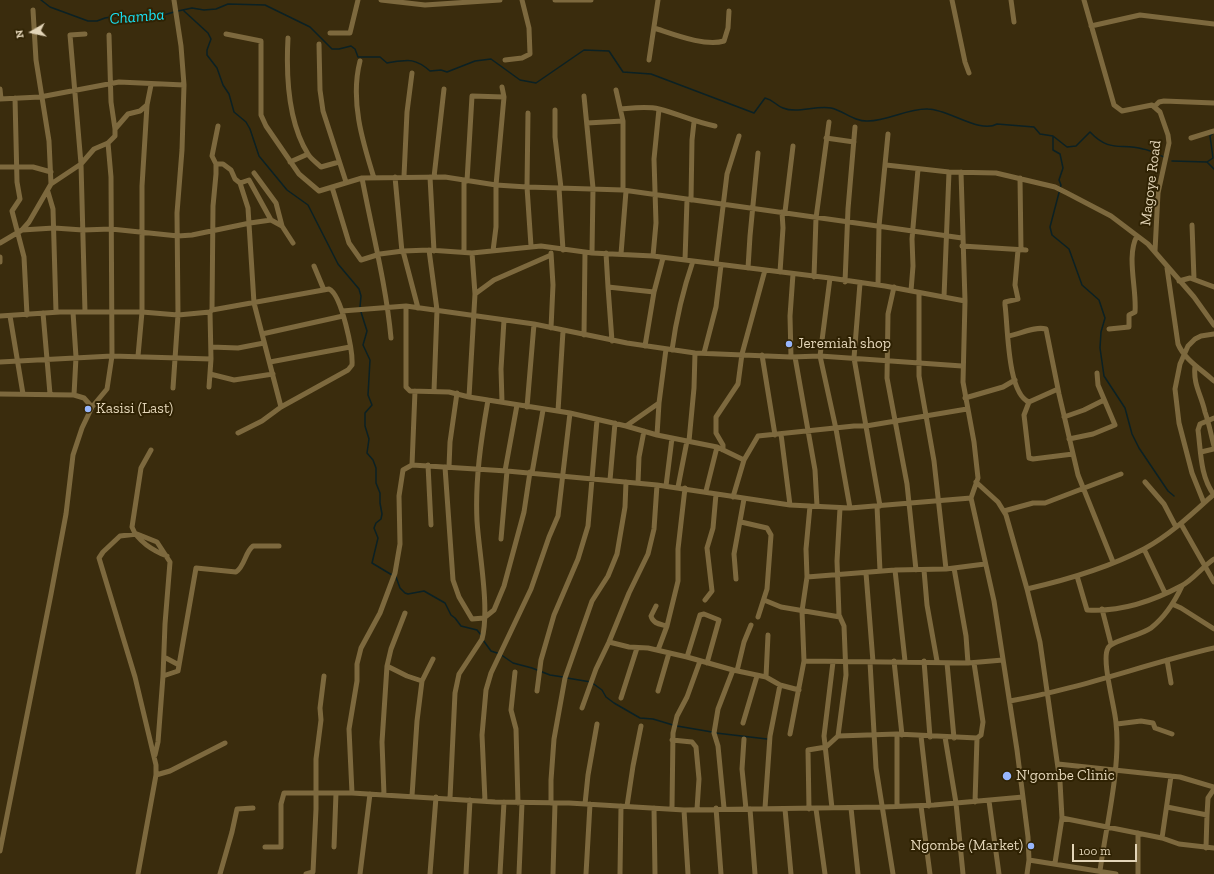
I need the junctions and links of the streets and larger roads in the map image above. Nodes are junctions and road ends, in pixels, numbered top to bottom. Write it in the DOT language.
graph roads {
  1 [pos="174,0"];
  2 [pos="358,0"];
  3 [pos="381,0"];
  4 [pos="500,0"];
  5 [pos="522,0"];
  6 [pos="555,0"];
  7 [pos="591,0"];
  8 [pos="658,0"];
  9 [pos="952,0"];
  10 [pos="1011,0"];
  11 [pos="1084,0"];
  12 [pos="470,1"];
  13 [pos="438,2"];
  14 [pos="33,10"];
  15 [pos="729,11"];
  16 [pos="1014,22"];
  17 [pos="1214,24"];
  18 [pos="1091,26"];
  19 [pos="654,28"];
  20 [pos="330,33"];
  21 [pos="85,34"];
  22 [pos="226,34"];
  23 [pos="109,36"];
  24 [pos="288,38"];
  25 [pos="319,44"];
  26 [pos="505,60"];
  27 [pos="650,60"];
  28 [pos="360,61"];
  29 [pos="412,73"];
  30 [pos="970,73"];
  31 [pos="110,84"];
  32 [pos="151,85"];
  33 [pos="184,85"];
  34 [pos="502,87"];
  35 [pos="0,89"];
  36 [pos="444,89"];
  37 [pos="616,90"];
  38 [pos="75,91"];
  39 [pos="584,96"];
  40 [pos="40,97"];
  41 [pos="504,97"];
  42 [pos="15,98"];
  43 [pos="0,99"];
  44 [pos="1214,103"];
  45 [pos="147,105"];
  46 [pos="1154,107"];
  47 [pos="659,109"];
  48 [pos="555,110"];
  49 [pos="622,110"];
  50 [pos="528,113"];
  51 [pos="623,121"];
  52 [pos="694,122"];
  53 [pos="829,122"];
  54 [pos="587,123"];
  55 [pos="218,126"];
  56 [pos="715,126"];
  57 [pos="856,127"];
  58 [pos="115,129"];
  59 [pos="1214,131"];
  60 [pos="888,134"];
  61 [pos="739,136"];
  62 [pos="826,138"];
  63 [pos="1191,138"];
  64 [pos="854,142"];
  65 [pos="108,143"];
  66 [pos="793,146"];
  67 [pos="758,153"];
  68 [pos="308,154"];
  69 [pos="290,162"];
  70 [pos="339,162"];
  71 [pos="81,164"];
  72 [pos="216,164"];
  73 [pos="886,165"];
  74 [pos="0,167"];
  75 [pos="16,168"];
  76 [pos="918,169"];
  77 [pos="51,172"];
  78 [pos="949,172"];
  79 [pos="961,172"];
  80 [pos="254,173"];
  81 [pos="404,176"];
  82 [pos="394,177"];
  83 [pos="432,177"];
  84 [pos="362,178"];
  85 [pos="374,178"];
  86 [pos="1020,178"];
  87 [pos="465,180"];
  88 [pos="240,182"];
  89 [pos="346,182"];
  90 [pos="51,184"];
  91 [pos="496,185"];
  92 [pos="332,187"];
  93 [pos="527,187"];
  94 [pos="560,188"];
  95 [pos="593,188"];
  96 [pos="624,190"];
  97 [pos="48,192"];
  98 [pos="656,195"];
  99 [pos="689,200"];
  100 [pos="722,204"];
  101 [pos="752,208"];
  102 [pos="784,212"];
  103 [pos="816,218"];
  104 [pos="271,220"];
  105 [pos="250,223"];
  106 [pos="848,223"];
  107 [pos="1192,225"];
  108 [pos="282,226"];
  109 [pos="879,226"];
  110 [pos="54,228"];
  111 [pos="111,229"];
  112 [pos="22,230"];
  113 [pos="83,230"];
  114 [pos="912,230"];
  115 [pos="212,231"];
  116 [pos="141,232"];
  117 [pos="16,233"];
  118 [pos="946,235"];
  119 [pos="178,236"];
  120 [pos="1137,236"];
  121 [pos="962,238"];
  122 [pos="0,243"];
  123 [pos="293,243"];
  124 [pos="531,246"];
  125 [pos="962,246"];
  126 [pos="551,248"];
  127 [pos="563,250"];
  128 [pos="1022,250"];
  129 [pos="403,251"];
  130 [pos="432,251"];
  131 [pos="493,251"];
  132 [pos="1155,251"];
  133 [pos="464,252"];
  134 [pos="585,252"];
  135 [pos="472,253"];
  136 [pos="592,253"];
  137 [pos="606,253"];
  138 [pos="621,254"];
  139 [pos="376,255"];
  140 [pos="551,255"];
  141 [pos="653,256"];
  142 [pos="0,257"];
  143 [pos="663,258"];
  144 [pos="685,260"];
  145 [pos="693,261"];
  146 [pos="0,262"];
  147 [pos="719,265"];
  148 [pos="314,266"];
  149 [pos="1167,266"];
  150 [pos="748,268"];
  151 [pos="765,270"];
  152 [pos="780,272"];
  153 [pos="793,274"];
  154 [pos="814,277"];
  155 [pos="830,278"];
  156 [pos="1194,279"];
  157 [pos="1179,281"];
  158 [pos="845,282"];
  159 [pos="860,283"];
  160 [pos="878,285"];
  161 [pos="608,287"];
  162 [pos="894,287"];
  163 [pos="1214,287"];
  164 [pos="324,290"];
  165 [pos="911,291"];
  166 [pos="654,292"];
  167 [pos="919,292"];
  168 [pos="475,294"];
  169 [pos="944,298"];
  170 [pos="965,301"];
  171 [pos="254,302"];
  172 [pos="406,306"];
  173 [pos="388,308"];
  174 [pos="418,308"];
  175 [pos="437,310"];
  176 [pos="211,311"];
  177 [pos="56,312"];
  178 [pos="72,312"];
  179 [pos="85,312"];
  180 [pos="112,312"];
  181 [pos="142,312"];
  182 [pos="43,313"];
  183 [pos="342,314"];
  184 [pos="27,315"];
  185 [pos="178,315"];
  186 [pos="0,316"];
  187 [pos="10,316"];
  188 [pos="474,317"];
  189 [pos="504,320"];
  190 [pos="534,324"];
  191 [pos="1214,325"];
  192 [pos="551,328"];
  193 [pos="1109,329"];
  194 [pos="563,331"];
  195 [pos="262,334"];
  196 [pos="1214,334"];
  197 [pos="584,335"];
  198 [pos="1008,336"];
  199 [pos="391,338"];
  200 [pos="612,341"];
  201 [pos="264,343"];
  202 [pos="645,346"];
  203 [pos="211,347"];
  204 [pos="350,347"];
  205 [pos="669,349"];
  206 [pos="695,353"];
  207 [pos="704,353"];
  208 [pos="1184,353"];
  209 [pos="742,354"];
  210 [pos="762,355"];
  211 [pos="112,356"];
  212 [pos="138,356"];
  213 [pos="820,356"];
  214 [pos="793,357"];
  215 [pos="76,358"];
  216 [pos="176,358"];
  217 [pos="854,358"];
  218 [pos="47,359"];
  219 [pos="211,359"];
  220 [pos="16,360"];
  221 [pos="0,362"];
  222 [pos="270,362"];
  223 [pos="888,362"];
  224 [pos="920,363"];
  225 [pos="962,366"];
  226 [pos="1195,366"];
  227 [pos="1097,373"];
  228 [pos="210,374"];
  229 [pos="273,374"];
  230 [pos="1015,380"];
  231 [pos="1214,381"];
  232 [pos="209,387"];
  233 [pos="173,388"];
  234 [pos="1058,389"];
  235 [pos="415,391"];
  236 [pos="434,391"];
  237 [pos="457,393"];
  238 [pos="0,394"];
  239 [pos="23,394"];
  240 [pos="50,394"];
  241 [pos="74,395"];
  242 [pos="469,397"];
  243 [pos="965,398"];
  244 [pos="488,400"];
  245 [pos="1104,400"];
  246 [pos="502,402"];
  247 [pos="1029,402"];
  248 [pos="659,403"];
  249 [pos="517,405"];
  250 [pos="281,407"];
  251 [pos="527,407"];
  252 [pos="92,408"];
  253 [pos="543,410"];
  254 [pos="967,410"];
  255 [pos="558,411"];
  256 [pos="570,413"];
  257 [pos="925,416"];
  258 [pos="1064,417"];
  259 [pos="1214,418"];
  260 [pos="597,420"];
  261 [pos="896,421"];
  262 [pos="1208,421"];
  263 [pos="615,424"];
  264 [pos="626,426"];
  265 [pos="866,426"];
  266 [pos="836,428"];
  267 [pos="644,431"];
  268 [pos="808,431"];
  269 [pos="238,433"];
  270 [pos="657,435"];
  271 [pos="778,435"];
  272 [pos="672,438"];
  273 [pos="1069,439"];
  274 [pos="688,441"];
  275 [pos="1214,446"];
  276 [pos="717,447"];
  277 [pos="150,450"];
  278 [pos="723,450"];
  279 [pos="1214,450"];
  280 [pos="1201,452"];
  281 [pos="1073,454"];
  282 [pos="744,460"];
  283 [pos="412,465"];
  284 [pos="428,465"];
  285 [pos="447,467"];
  286 [pos="478,469"];
  287 [pos="506,471"];
  288 [pos="531,473"];
  289 [pos="1121,474"];
  290 [pos="564,476"];
  291 [pos="593,479"];
  292 [pos="610,480"];
  293 [pos="626,482"];
  294 [pos="976,482"];
  295 [pos="1145,482"];
  296 [pos="638,483"];
  297 [pos="656,484"];
  298 [pos="666,486"];
  299 [pos="678,487"];
  300 [pos="685,488"];
  301 [pos="1083,489"];
  302 [pos="706,491"];
  303 [pos="716,494"];
  304 [pos="1214,495"];
  305 [pos="733,497"];
  306 [pos="971,498"];
  307 [pos="744,499"];
  308 [pos="939,501"];
  309 [pos="1204,503"];
  310 [pos="910,504"];
  311 [pos="790,505"];
  312 [pos="810,506"];
  313 [pos="817,506"];
  314 [pos="878,506"];
  315 [pos="840,508"];
  316 [pos="850,508"];
  317 [pos="1004,511"];
  318 [pos="741,522"];
  319 [pos="431,525"];
  320 [pos="1179,526"];
  321 [pos="137,534"];
  322 [pos="501,539"];
  323 [pos="279,546"];
  324 [pos="1144,549"];
  325 [pos="1214,559"];
  326 [pos="1113,562"];
  327 [pos="985,564"];
  328 [pos="1204,566"];
  329 [pos="954,568"];
  330 [pos="946,569"];
  331 [pos="895,570"];
  332 [pos="916,570"];
  333 [pos="924,570"];
  334 [pos="880,571"];
  335 [pos="866,573"];
  336 [pos="838,576"];
  337 [pos="1077,576"];
  338 [pos="807,577"];
  339 [pos="736,579"];
  340 [pos="1214,582"];
  341 [pos="1182,586"];
  342 [pos="1027,589"];
  343 [pos="1165,593"];
  344 [pos="705,600"];
  345 [pos="764,600"];
  346 [pos="1172,604"];
  347 [pos="656,606"];
  348 [pos="1102,609"];
  349 [pos="802,611"];
  350 [pos="405,613"];
  351 [pos="758,616"];
  352 [pos="840,617"];
  353 [pos="484,618"];
  354 [pos="667,626"];
  355 [pos="751,626"];
  356 [pos="1214,629"];
  357 [pos="768,635"];
  358 [pos="609,642"];
  359 [pos="1111,644"];
  360 [pos="637,648"];
  361 [pos="1214,648"];
  362 [pos="658,650"];
  363 [pos="669,653"];
  364 [pos="164,657"];
  365 [pos="687,657"];
  366 [pos="434,659"];
  367 [pos="700,660"];
  368 [pos="1003,660"];
  369 [pos="1167,660"];
  370 [pos="804,661"];
  371 [pos="905,661"];
  372 [pos="924,661"];
  373 [pos="937,661"];
  374 [pos="833,662"];
  375 [pos="846,662"];
  376 [pos="871,662"];
  377 [pos="894,662"];
  378 [pos="707,663"];
  379 [pos="947,663"];
  380 [pos="968,663"];
  381 [pos="974,663"];
  382 [pos="178,665"];
  383 [pos="387,666"];
  384 [pos="735,671"];
  385 [pos="514,672"];
  386 [pos="163,676"];
  387 [pos="324,676"];
  388 [pos="756,676"];
  389 [pos="1108,676"];
  390 [pos="766,677"];
  391 [pos="422,681"];
  392 [pos="1171,683"];
  393 [pos="780,685"];
  394 [pos="799,690"];
  395 [pos="537,691"];
  396 [pos="658,691"];
  397 [pos="1048,694"];
  398 [pos="621,698"];
  399 [pos="1010,701"];
  400 [pos="582,708"];
  401 [pos="743,723"];
  402 [pos="597,724"];
  403 [pos="1116,724"];
  404 [pos="642,726"];
  405 [pos="790,734"];
  406 [pos="874,734"];
  407 [pos="900,734"];
  408 [pos="1172,734"];
  409 [pos="838,736"];
  410 [pos="921,736"];
  411 [pos="930,737"];
  412 [pos="945,737"];
  413 [pos="954,738"];
  414 [pos="977,738"];
  415 [pos="744,739"];
  416 [pos="672,740"];
  417 [pos="225,743"];
  418 [pos="826,747"];
  419 [pos="155,755"];
  420 [pos="1058,764"];
  421 [pos="1115,769"];
  422 [pos="156,775"];
  423 [pos="1171,776"];
  424 [pos="1214,788"];
  425 [pos="316,793"];
  426 [pos="336,793"];
  427 [pos="352,793"];
  428 [pos="370,794"];
  429 [pos="384,794"];
  430 [pos="412,796"];
  431 [pos="436,797"];
  432 [pos="1023,797"];
  433 [pos="450,798"];
  434 [pos="470,800"];
  435 [pos="485,801"];
  436 [pos="989,801"];
  437 [pos="504,802"];
  438 [pos="975,802"];
  439 [pos="520,803"];
  440 [pos="553,803"];
  441 [pos="956,803"];
  442 [pos="587,804"];
  443 [pos="621,806"];
  444 [pos="627,806"];
  445 [pos="897,806"];
  446 [pos="921,806"];
  447 [pos="929,806"];
  448 [pos="884,807"];
  449 [pos="1167,807"];
  450 [pos="253,808"];
  451 [pos="654,808"];
  452 [pos="672,808"];
  453 [pos="716,808"];
  454 [pos="724,808"];
  455 [pos="766,808"];
  456 [pos="832,808"];
  457 [pos="850,808"];
  458 [pos="697,809"];
  459 [pos="748,809"];
  460 [pos="785,809"];
  461 [pos="809,809"];
  462 [pos="816,809"];
  463 [pos="684,810"];
  464 [pos="1207,815"];
  465 [pos="1062,818"];
  466 [pos="1106,827"];
  467 [pos="1138,833"];
  468 [pos="1162,838"];
  469 [pos="265,847"];
  470 [pos="334,847"];
  471 [pos="1206,848"];
  472 [pos="1214,848"];
  473 [pos="0,851"];
  474 [pos="1029,860"];
  475 [pos="1055,863"];
  476 [pos="1100,871"];
  477 [pos="138,874"];
  478 [pos="220,874"];
  479 [pos="306,874"];
  480 [pos="360,874"];
  481 [pos="430,874"];
  482 [pos="466,874"];
  483 [pos="500,874"];
  484 [pos="519,874"];
  485 [pos="553,874"];
  486 [pos="586,874"];
  487 [pos="620,874"];
  488 [pos="655,874"];
  489 [pos="688,874"];
  490 [pos="721,874"];
  491 [pos="755,874"];
  492 [pos="791,874"];
  493 [pos="825,874"];
  494 [pos="858,874"];
  495 [pos="893,874"];
  496 [pos="930,874"];
  497 [pos="963,874"];
  498 [pos="999,874"];
  499 [pos="1027,874"];
  500 [pos="1116,874"];
  501 [pos="1138,874"];
  1 -- 33 [label="street"];
  2 -- 20 [label="street"];
  3 -- 13 [label="street"];
  4 -- 12 [label="street"];
  5 -- 26 [label="street"];
  6 -- 7 [label="street"];
  8 -- 19 [label="street"];
  9 -- 30 [label="street"];
  10 -- 16 [label="street"];
  11 -- 18 [label="street"];
  12 -- 13 [label="street"];
  14 -- 40 [label="street"];
  15 -- 19 [label="street"];
  17 -- 18 [label="street"];
  18 -- 46 [label="street"];
  19 -- 27 [label="street"];
  21 -- 38 [label="street"];
  22 -- 69 [label="street"];
  23 -- 31 [label="street"];
  24 -- 68 [label="street"];
  25 -- 70 [label="street"];
  28 -- 85 [label="street"];
  29 -- 81 [label="street"];
  31 -- 32 [label="street"];
  31 -- 38 [label="street"];
  31 -- 58 [label="street"];
  32 -- 33 [label="street"];
  32 -- 45 [label="street"];
  33 -- 119 [label="street"];
  34 -- 41 [label="street"];
  35 -- 43 [label="street"];
  36 -- 83 [label="street"];
  37 -- 49 [label="street"];
  38 -- 40 [label="street"];
  38 -- 71 [label="street"];
  39 -- 54 [label="street"];
  40 -- 42 [label="street"];
  40 -- 77 [label="street"];
  41 -- 87 [label="street"];
  41 -- 91 [label="street"];
  42 -- 43 [label="street"];
  42 -- 75 [label="street"];
  44 -- 46 [label="street"];
  45 -- 58 [label="street"];
  45 -- 116 [label="street"];
  46 -- 132 [label="street, Magoye Road"];
  47 -- 49 [label="street"];
  47 -- 52 [label="street"];
  47 -- 98 [label="street"];
  48 -- 94 [label="street"];
  49 -- 51 [label="street"];
  50 -- 93 [label="street"];
  51 -- 54 [label="street"];
  51 -- 96 [label="street"];
  52 -- 56 [label="street"];
  52 -- 99 [label="street"];
  53 -- 62 [label="street"];
  54 -- 95 [label="street"];
  55 -- 72 [label="street"];
  57 -- 64 [label="street"];
  58 -- 65 [label="street"];
  59 -- 63 [label="street"];
  60 -- 73 [label="street"];
  61 -- 100 [label="street"];
  62 -- 64 [label="street"];
  62 -- 103 [label="street"];
  64 -- 106 [label="street"];
  65 -- 71 [label="street"];
  65 -- 111 [label="street"];
  66 -- 102 [label="street"];
  67 -- 101 [label="street"];
  68 -- 69 [label="street"];
  68 -- 70 [label="street"];
  69 -- 92 [label="street"];
  70 -- 89 [label="street"];
  71 -- 90 [label="street"];
  71 -- 113 [label="street"];
  72 -- 88 [label="street"];
  72 -- 115 [label="street"];
  73 -- 76 [label="street"];
  73 -- 109 [label="street"];
  74 -- 75 [label="street"];
  75 -- 77 [label="street"];
  75 -- 117 [label="street"];
  76 -- 78 [label="street"];
  76 -- 114 [label="street"];
  77 -- 90 [label="street"];
  78 -- 79 [label="street"];
  78 -- 118 [label="street"];
  79 -- 86 [label="street"];
  79 -- 121 [label="street"];
  80 -- 108 [label="street"];
  81 -- 82 [label="street"];
  81 -- 83 [label="street"];
  82 -- 85 [label="street"];
  82 -- 129 [label="street"];
  83 -- 87 [label="street"];
  83 -- 130 [label="street"];
  84 -- 85 [label="street"];
  84 -- 89 [label="street"];
  84 -- 139 [label="street"];
  86 -- 120 [label="street"];
  86 -- 128 [label="street"];
  87 -- 91 [label="street"];
  87 -- 133 [label="street"];
  88 -- 104 [label="street"];
  88 -- 105 [label="street"];
  89 -- 92 [label="street"];
  90 -- 97 [label="street"];
  91 -- 93 [label="street"];
  91 -- 131 [label="street"];
  92 -- 139 [label="street"];
  93 -- 94 [label="street"];
  93 -- 124 [label="street"];
  94 -- 95 [label="street"];
  94 -- 127 [label="street"];
  95 -- 96 [label="street"];
  95 -- 136 [label="street"];
  96 -- 98 [label="street"];
  96 -- 138 [label="street"];
  97 -- 110 [label="street"];
  97 -- 112 [label="street"];
  98 -- 99 [label="street"];
  98 -- 141 [label="street"];
  99 -- 100 [label="street"];
  99 -- 144 [label="street"];
  100 -- 101 [label="street"];
  100 -- 147 [label="street"];
  101 -- 102 [label="street"];
  101 -- 150 [label="street"];
  102 -- 103 [label="street"];
  102 -- 152 [label="street"];
  103 -- 106 [label="street"];
  103 -- 154 [label="street"];
  104 -- 105 [label="street"];
  104 -- 108 [label="street"];
  105 -- 115 [label="street"];
  105 -- 171 [label="street"];
  106 -- 109 [label="street"];
  106 -- 158 [label="street"];
  107 -- 156 [label="street"];
  108 -- 123 [label="street"];
  109 -- 114 [label="street"];
  109 -- 160 [label="street"];
  110 -- 112 [label="street"];
  110 -- 113 [label="street"];
  110 -- 177 [label="street"];
  111 -- 113 [label="street"];
  111 -- 116 [label="street"];
  111 -- 180 [label="street"];
  112 -- 117 [label="street"];
  113 -- 179 [label="street"];
  114 -- 118 [label="street"];
  114 -- 165 [label="street"];
  115 -- 119 [label="street"];
  115 -- 176 [label="street"];
  116 -- 119 [label="street"];
  116 -- 181 [label="street"];
  117 -- 122 [label="street"];
  117 -- 184 [label="street"];
  118 -- 121 [label="street"];
  118 -- 169 [label="street"];
  119 -- 185 [label="street"];
  120 -- 132 [label="street"];
  120 -- 193 [label="street"];
  121 -- 125 [label="street"];
  124 -- 126 [label="street"];
  124 -- 131 [label="street"];
  125 -- 128 [label="street"];
  125 -- 170 [label="street"];
  126 -- 127 [label="street"];
  126 -- 140 [label="street"];
  127 -- 134 [label="street"];
  128 -- 198 [label="street"];
  129 -- 130 [label="street"];
  129 -- 139 [label="street"];
  129 -- 174 [label="street"];
  130 -- 133 [label="street"];
  130 -- 175 [label="street"];
  131 -- 135 [label="street"];
  132 -- 149 [label="street"];
  133 -- 135 [label="street"];
  134 -- 136 [label="street"];
  134 -- 197 [label="street"];
  135 -- 168 [label="street"];
  136 -- 137 [label="street"];
  137 -- 138 [label="street"];
  137 -- 161 [label="street"];
  138 -- 141 [label="street"];
  139 -- 173 [label="street"];
  140 -- 168 [label="street"];
  140 -- 192 [label="street"];
  141 -- 143 [label="street"];
  142 -- 146 [label="street"];
  143 -- 144 [label="street"];
  143 -- 166 [label="street"];
  144 -- 145 [label="street"];
  145 -- 147 [label="street"];
  145 -- 205 [label="street"];
  147 -- 150 [label="street"];
  147 -- 207 [label="street"];
  148 -- 164 [label="street"];
  149 -- 157 [label="street"];
  149 -- 208 [label="street"];
  150 -- 151 [label="street"];
  151 -- 152 [label="street"];
  151 -- 209 [label="street"];
  152 -- 153 [label="street"];
  153 -- 154 [label="street"];
  153 -- 214 [label="street"];
  154 -- 155 [label="street"];
  155 -- 158 [label="street"];
  155 -- 213 [label="street"];
  156 -- 157 [label="street"];
  156 -- 163 [label="street"];
  157 -- 191 [label="street"];
  158 -- 159 [label="street"];
  159 -- 160 [label="street"];
  159 -- 217 [label="street"];
  160 -- 162 [label="street"];
  161 -- 166 [label="street"];
  161 -- 200 [label="street"];
  162 -- 165 [label="street"];
  162 -- 223 [label="street"];
  164 -- 171 [label="street"];
  164 -- 183 [label="street"];
  165 -- 167 [label="street"];
  166 -- 202 [label="street"];
  167 -- 169 [label="street"];
  167 -- 224 [label="street"];
  168 -- 188 [label="street"];
  169 -- 170 [label="street"];
  170 -- 225 [label="street"];
  171 -- 176 [label="street"];
  171 -- 195 [label="street"];
  172 -- 173 [label="street"];
  172 -- 174 [label="street"];
  172 -- 235 [label="street"];
  173 -- 183 [label="street"];
  173 -- 199 [label="street"];
  174 -- 175 [label="street"];
  175 -- 188 [label="street"];
  175 -- 236 [label="street"];
  176 -- 185 [label="street"];
  176 -- 203 [label="street"];
  177 -- 178 [label="street"];
  177 -- 182 [label="street"];
  178 -- 179 [label="street"];
  178 -- 215 [label="street"];
  179 -- 180 [label="street"];
  180 -- 181 [label="street"];
  180 -- 211 [label="street"];
  181 -- 185 [label="street"];
  181 -- 212 [label="street"];
  182 -- 184 [label="street"];
  182 -- 218 [label="street"];
  183 -- 195 [label="street"];
  183 -- 204 [label="street"];
  184 -- 187 [label="street"];
  185 -- 216 [label="street"];
  186 -- 187 [label="street"];
  187 -- 220 [label="street"];
  188 -- 189 [label="street"];
  188 -- 242 [label="street"];
  189 -- 190 [label="street"];
  189 -- 246 [label="street"];
  190 -- 192 [label="street"];
  190 -- 251 [label="street"];
  192 -- 194 [label="street"];
  194 -- 197 [label="street"];
  194 -- 255 [label="street"];
  195 -- 201 [label="street"];
  196 -- 208 [label="street"];
  197 -- 200 [label="street"];
  198 -- 230 [label="street"];
  198 -- 234 [label="street"];
  200 -- 202 [label="street"];
  201 -- 203 [label="street"];
  201 -- 222 [label="street"];
  202 -- 205 [label="street"];
  203 -- 219 [label="street"];
  204 -- 222 [label="street"];
  204 -- 250 [label="street"];
  205 -- 206 [label="street"];
  205 -- 248 [label="street"];
  206 -- 207 [label="street"];
  206 -- 274 [label="street"];
  207 -- 209 [label="street"];
  208 -- 226 [label="street"];
  208 -- 309 [label="street"];
  209 -- 210 [label="street"];
  209 -- 278 [label="street"];
  210 -- 214 [label="street"];
  210 -- 271 [label="street"];
  211 -- 212 [label="street"];
  211 -- 215 [label="street"];
  211 -- 252 [label="street"];
  212 -- 216 [label="street"];
  213 -- 214 [label="street"];
  213 -- 217 [label="street"];
  213 -- 266 [label="street"];
  214 -- 268 [label="street"];
  215 -- 218 [label="street"];
  215 -- 241 [label="street"];
  216 -- 219 [label="street"];
  216 -- 233 [label="street"];
  217 -- 223 [label="street"];
  217 -- 265 [label="street"];
  218 -- 220 [label="street"];
  218 -- 240 [label="street"];
  219 -- 228 [label="street"];
  220 -- 221 [label="street"];
  220 -- 239 [label="street"];
  222 -- 229 [label="street"];
  223 -- 224 [label="street"];
  223 -- 261 [label="street"];
  224 -- 225 [label="street"];
  224 -- 257 [label="street"];
  225 -- 243 [label="street"];
  226 -- 231 [label="street"];
  226 -- 262 [label="street"];
  227 -- 245 [label="street"];
  228 -- 229 [label="street"];
  228 -- 232 [label="street"];
  229 -- 250 [label="street"];
  230 -- 243 [label="street"];
  230 -- 247 [label="street"];
  234 -- 247 [label="street"];
  234 -- 258 [label="street"];
  235 -- 236 [label="street"];
  235 -- 283 [label="street"];
  236 -- 237 [label="street"];
  237 -- 242 [label="street"];
  237 -- 285 [label="street"];
  238 -- 239 [label="street"];
  239 -- 240 [label="street"];
  240 -- 241 [label="street"];
  241 -- 252 [label="street"];
  242 -- 244 [label="street"];
  243 -- 254 [label="street"];
  244 -- 246 [label="street"];
  244 -- 286 [label="street"];
  245 -- 258 [label="street"];
  245 -- 273 [label="street"];
  246 -- 249 [label="street"];
  247 -- 281 [label="street"];
  248 -- 264 [label="street"];
  248 -- 270 [label="street"];
  249 -- 251 [label="street"];
  249 -- 287 [label="street"];
  250 -- 269 [label="street"];
  251 -- 253 [label="street"];
  252 -- 473 [label="street"];
  253 -- 255 [label="street"];
  253 -- 288 [label="street"];
  254 -- 257 [label="street"];
  254 -- 294 [label="street"];
  255 -- 256 [label="street"];
  256 -- 260 [label="street"];
  256 -- 290 [label="street"];
  257 -- 261 [label="street"];
  257 -- 308 [label="street"];
  258 -- 273 [label="street"];
  259 -- 262 [label="street"];
  260 -- 263 [label="street"];
  260 -- 291 [label="street"];
  261 -- 265 [label="street"];
  261 -- 310 [label="street"];
  262 -- 275 [label="street"];
  262 -- 280 [label="street"];
  263 -- 264 [label="street"];
  263 -- 292 [label="street"];
  264 -- 267 [label="street"];
  265 -- 266 [label="street"];
  265 -- 314 [label="street"];
  266 -- 268 [label="street"];
  266 -- 316 [label="street"];
  267 -- 270 [label="street"];
  267 -- 296 [label="street"];
  268 -- 271 [label="street"];
  268 -- 313 [label="street"];
  270 -- 272 [label="street"];
  271 -- 282 [label="street"];
  271 -- 311 [label="street"];
  272 -- 274 [label="street"];
  272 -- 298 [label="street"];
  273 -- 281 [label="street"];
  274 -- 276 [label="street"];
  274 -- 299 [label="street"];
  276 -- 278 [label="street"];
  276 -- 302 [label="street"];
  277 -- 321 [label="street"];
  278 -- 282 [label="street"];
  279 -- 280 [label="street"];
  280 -- 304 [label="street"];
  281 -- 301 [label="street"];
  282 -- 305 [label="street"];
  283 -- 284 [label="street"];
  283 -- 427 [label="street"];
  284 -- 285 [label="street"];
  284 -- 319 [label="street"];
  285 -- 286 [label="street"];
  285 -- 353 [label="street"];
  286 -- 287 [label="street"];
  286 -- 353 [label="street"];
  287 -- 288 [label="street"];
  287 -- 322 [label="street"];
  288 -- 290 [label="street"];
  288 -- 353 [label="street"];
  289 -- 301 [label="street"];
  290 -- 291 [label="street"];
  290 -- 435 [label="street"];
  291 -- 292 [label="street"];
  291 -- 395 [label="street"];
  292 -- 293 [label="street"];
  293 -- 296 [label="street"];
  293 -- 440 [label="street"];
  294 -- 306 [label="street"];
  294 -- 317 [label="street"];
  295 -- 320 [label="street"];
  296 -- 297 [label="street"];
  297 -- 298 [label="street"];
  297 -- 358 [label="street"];
  298 -- 299 [label="street"];
  299 -- 300 [label="street"];
  300 -- 302 [label="street"];
  300 -- 354 [label="street"];
  301 -- 317 [label="street"];
  301 -- 326 [label="street"];
  302 -- 303 [label="street"];
  303 -- 305 [label="street"];
  303 -- 344 [label="street"];
  304 -- 309 [label="street"];
  305 -- 307 [label="street"];
  306 -- 308 [label="street"];
  306 -- 327 [label="street"];
  307 -- 311 [label="street"];
  307 -- 318 [label="street"];
  308 -- 310 [label="street"];
  308 -- 330 [label="street"];
  309 -- 320 [label="street"];
  310 -- 314 [label="street"];
  310 -- 332 [label="street"];
  311 -- 312 [label="street"];
  312 -- 313 [label="street"];
  312 -- 338 [label="street"];
  313 -- 315 [label="street"];
  314 -- 316 [label="street"];
  314 -- 334 [label="street"];
  315 -- 316 [label="street"];
  315 -- 336 [label="street"];
  317 -- 342 [label="street"];
  318 -- 339 [label="street"];
  318 -- 345 [label="street"];
  320 -- 324 [label="street"];
  320 -- 328 [label="street"];
  321 -- 364 [label="street"];
  321 -- 419 [label="street"];
  323 -- 382 [label="street"];
  324 -- 326 [label="street"];
  324 -- 343 [label="street"];
  325 -- 328 [label="street"];
  326 -- 337 [label="street"];
  327 -- 329 [label="street"];
  327 -- 368 [label="street"];
  328 -- 340 [label="street"];
  328 -- 341 [label="street"];
  329 -- 330 [label="street"];
  329 -- 380 [label="street"];
  330 -- 333 [label="street"];
  331 -- 332 [label="street"];
  331 -- 334 [label="street"];
  331 -- 371 [label="street"];
  332 -- 333 [label="street"];
  333 -- 373 [label="street"];
  334 -- 335 [label="street"];
  335 -- 336 [label="street"];
  335 -- 376 [label="street"];
  336 -- 338 [label="street"];
  336 -- 352 [label="street"];
  337 -- 342 [label="street"];
  337 -- 348 [label="street"];
  338 -- 349 [label="street"];
  341 -- 343 [label="street"];
  341 -- 346 [label="street"];
  342 -- 397 [label="street"];
  343 -- 348 [label="street"];
  345 -- 349 [label="street"];
  345 -- 351 [label="street"];
  346 -- 356 [label="street"];
  346 -- 359 [label="street"];
  347 -- 354 [label="street"];
  348 -- 359 [label="street"];
  349 -- 352 [label="street"];
  349 -- 370 [label="street"];
  350 -- 383 [label="street"];
  352 -- 375 [label="street"];
  353 -- 433 [label="street"];
  354 -- 362 [label="street"];
  355 -- 384 [label="street"];
  357 -- 390 [label="street"];
  358 -- 360 [label="street"];
  358 -- 400 [label="street"];
  359 -- 389 [label="street"];
  360 -- 362 [label="street"];
  360 -- 398 [label="street"];
  361 -- 369 [label="street"];
  362 -- 363 [label="street"];
  363 -- 365 [label="street"];
  363 -- 396 [label="street"];
  364 -- 382 [label="street"];
  364 -- 386 [label="street"];
  365 -- 367 [label="street"];
  365 -- 378 [label="street"];
  366 -- 391 [label="street"];
  367 -- 378 [label="street"];
  367 -- 416 [label="street"];
  368 -- 381 [label="street"];
  368 -- 399 [label="street"];
  369 -- 389 [label="street"];
  369 -- 392 [label="street"];
  370 -- 374 [label="street"];
  370 -- 394 [label="street"];
  371 -- 372 [label="street"];
  371 -- 377 [label="street"];
  372 -- 373 [label="street"];
  372 -- 411 [label="street"];
  373 -- 379 [label="street"];
  374 -- 375 [label="street"];
  374 -- 418 [label="street"];
  375 -- 376 [label="street"];
  375 -- 409 [label="street"];
  376 -- 377 [label="street"];
  376 -- 406 [label="street"];
  377 -- 407 [label="street"];
  378 -- 384 [label="street"];
  379 -- 380 [label="street"];
  379 -- 413 [label="street"];
  380 -- 381 [label="street"];
  381 -- 414 [label="street"];
  382 -- 386 [label="street"];
  383 -- 391 [label="street"];
  383 -- 429 [label="street"];
  384 -- 388 [label="street"];
  384 -- 454 [label="street"];
  385 -- 439 [label="street"];
  386 -- 419 [label="street"];
  387 -- 425 [label="street"];
  388 -- 390 [label="street"];
  388 -- 401 [label="street"];
  389 -- 397 [label="street"];
  389 -- 403 [label="street"];
  390 -- 393 [label="street"];
  391 -- 430 [label="street"];
  393 -- 394 [label="street"];
  393 -- 455 [label="street"];
  394 -- 405 [label="street"];
  397 -- 399 [label="street"];
  397 -- 420 [label="street"];
  399 -- 432 [label="street"];
  402 -- 442 [label="street"];
  403 -- 408 [label="street"];
  403 -- 421 [label="street"];
  404 -- 444 [label="street"];
  406 -- 407 [label="street"];
  406 -- 409 [label="street"];
  406 -- 448 [label="street"];
  407 -- 410 [label="street"];
  407 -- 445 [label="street"];
  409 -- 418 [label="street"];
  410 -- 411 [label="street"];
  410 -- 447 [label="street"];
  411 -- 412 [label="street"];
  412 -- 413 [label="street"];
  412 -- 441 [label="street"];
  413 -- 414 [label="street"];
  414 -- 438 [label="street"];
  415 -- 459 [label="street"];
  416 -- 452 [label="street"];
  416 -- 458 [label="street"];
  417 -- 422 [label="street"];
  418 -- 456 [label="street"];
  418 -- 461 [label="street"];
  419 -- 422 [label="street"];
  420 -- 421 [label="street"];
  420 -- 465 [label="street"];
  421 -- 423 [label="street"];
  421 -- 466 [label="street"];
  422 -- 477 [label="street"];
  423 -- 424 [label="street"];
  423 -- 449 [label="street"];
  424 -- 464 [label="street"];
  425 -- 426 [label="street"];
  425 -- 469 [label="street"];
  425 -- 479 [label="street"];
  426 -- 427 [label="street"];
  426 -- 470 [label="street"];
  427 -- 428 [label="street"];
  428 -- 429 [label="street"];
  428 -- 480 [label="street"];
  429 -- 430 [label="street"];
  430 -- 431 [label="street"];
  431 -- 433 [label="street"];
  431 -- 481 [label="street"];
  432 -- 436 [label="street"];
  432 -- 474 [label="street"];
  433 -- 434 [label="street"];
  434 -- 435 [label="street"];
  434 -- 482 [label="street"];
  435 -- 437 [label="street"];
  436 -- 438 [label="street"];
  436 -- 498 [label="street"];
  437 -- 439 [label="street"];
  437 -- 483 [label="street"];
  438 -- 441 [label="street"];
  439 -- 440 [label="street"];
  439 -- 484 [label="street"];
  440 -- 442 [label="street"];
  440 -- 485 [label="street"];
  441 -- 447 [label="street"];
  441 -- 497 [label="street"];
  442 -- 443 [label="street"];
  442 -- 486 [label="street"];
  443 -- 444 [label="street"];
  443 -- 487 [label="street"];
  444 -- 451 [label="street"];
  445 -- 446 [label="street"];
  445 -- 448 [label="street"];
  446 -- 447 [label="street"];
  446 -- 496 [label="street"];
  448 -- 457 [label="street"];
  448 -- 495 [label="street"];
  449 -- 464 [label="street"];
  449 -- 468 [label="street"];
  450 -- 478 [label="street"];
  451 -- 452 [label="street"];
  451 -- 488 [label="street"];
  452 -- 463 [label="street"];
  453 -- 454 [label="street"];
  453 -- 458 [label="street"];
  453 -- 490 [label="street"];
  454 -- 459 [label="street"];
  455 -- 459 [label="street"];
  455 -- 460 [label="street"];
  456 -- 457 [label="street"];
  456 -- 462 [label="street"];
  457 -- 494 [label="street"];
  458 -- 463 [label="street"];
  459 -- 491 [label="street"];
  460 -- 461 [label="street"];
  460 -- 492 [label="street"];
  461 -- 462 [label="street"];
  462 -- 493 [label="street"];
  463 -- 489 [label="street"];
  464 -- 471 [label="street"];
  465 -- 466 [label="street"];
  465 -- 475 [label="street"];
  466 -- 467 [label="street"];
  466 -- 476 [label="street"];
  467 -- 468 [label="street"];
  467 -- 501 [label="street"];
  468 -- 471 [label="street"];
  471 -- 472 [label="street"];
  474 -- 475 [label="street"];
  474 -- 499 [label="street"];
  475 -- 476 [label="street"];
  476 -- 500 [label="street"];
}
